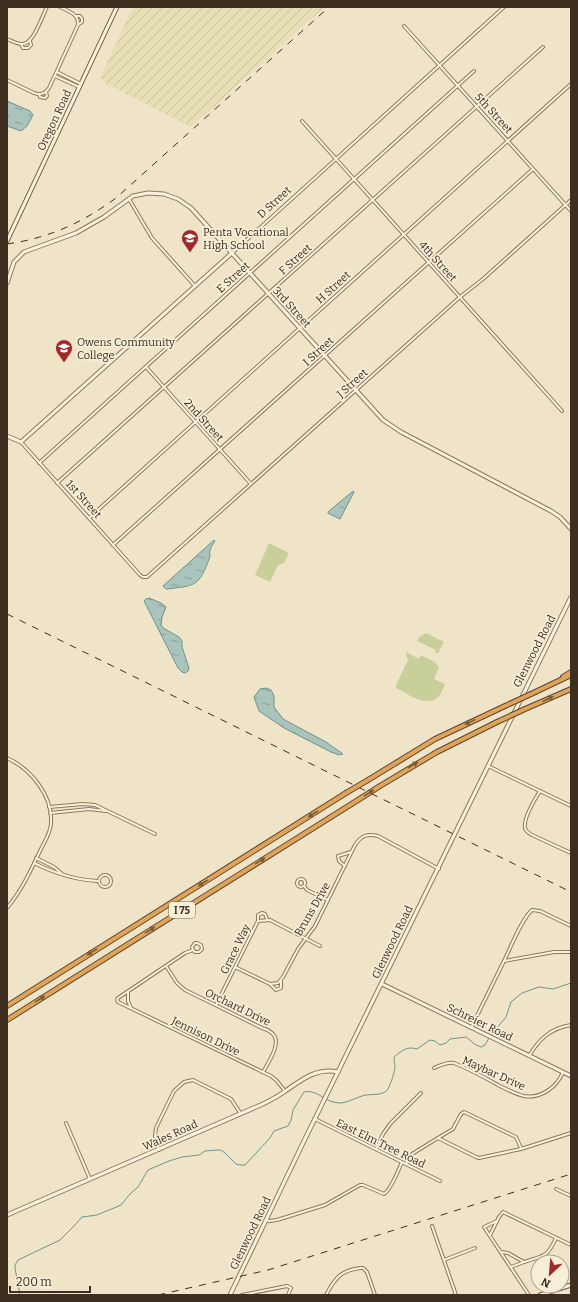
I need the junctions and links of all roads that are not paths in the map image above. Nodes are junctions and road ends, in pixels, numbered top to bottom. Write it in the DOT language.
graph roads {
  1 [pos="47,7"];
  2 [pos="60,7"];
  3 [pos="117,7"];
  4 [pos="504,7"];
  5 [pos="404,26"];
  6 [pos="7,39"];
  7 [pos="30,41"];
  8 [pos="21,44"];
  9 [pos="542,46"];
  10 [pos="440,65"];
  11 [pos="57,72"];
  12 [pos="474,72"];
  13 [pos="55,76"];
  14 [pos="7,80"];
  15 [pos="571,84"];
  16 [pos="459,85"];
  17 [pos="80,86"];
  18 [pos="46,92"];
  19 [pos="39,94"];
  20 [pos="477,106"];
  21 [pos="302,122"];
  22 [pos="508,140"];
  23 [pos="336,159"];
  24 [pos="533,169"];
  25 [pos="354,179"];
  26 [pos="129,199"];
  27 [pos="372,200"];
  28 [pos="571,200"];
  29 [pos="565,205"];
  30 [pos="571,211"];
  31 [pos="404,234"];
  32 [pos="8,236"];
  33 [pos="7,241"];
  34 [pos="232,253"];
  35 [pos="428,262"];
  36 [pos="250,273"];
  37 [pos="7,283"];
  38 [pos="195,286"];
  39 [pos="268,293"];
  40 [pos="460,297"];
  41 [pos="300,328"];
  42 [pos="324,356"];
  43 [pos="146,367"];
  44 [pos="164,387"];
  45 [pos="356,391"];
  46 [pos="562,410"];
  47 [pos="196,422"];
  48 [pos="7,436"];
  49 [pos="21,442"];
  50 [pos="220,450"];
  51 [pos="39,463"];
  52 [pos="57,483"];
  53 [pos="251,484"];
  54 [pos="89,518"];
  55 [pos="571,529"];
  56 [pos="113,545"];
  57 [pos="145,577"];
  58 [pos="571,597"];
  59 [pos="571,672"];
  60 [pos="571,675"];
  61 [pos="547,686"];
  62 [pos="571,689"];
  63 [pos="7,758"];
  64 [pos="488,766"];
  65 [pos="540,791"];
  66 [pos="571,806"];
  67 [pos="49,810"];
  68 [pos="109,812"];
  69 [pos="156,834"];
  70 [pos="352,852"];
  71 [pos="571,853"];
  72 [pos="36,858"];
  73 [pos="34,863"];
  74 [pos="345,866"];
  75 [pos="439,869"];
  76 [pos="62,874"];
  77 [pos="98,881"];
  78 [pos="304,886"];
  79 [pos="328,900"];
  80 [pos="7,908"];
  81 [pos="267,919"];
  82 [pos="258,921"];
  83 [pos="571,926"];
  84 [pos="306,939"];
  85 [pos="320,946"];
  86 [pos="193,950"];
  87 [pos="571,952"];
  88 [pos="504,961"];
  89 [pos="166,966"];
  90 [pos="235,967"];
  91 [pos="281,981"];
  92 [pos="270,984"];
  93 [pos="382,984"];
  94 [pos="129,991"];
  95 [pos="216,1005"];
  96 [pos="7,1006"];
  97 [pos="132,1009"];
  98 [pos="7,1020"];
  99 [pos="571,1025"];
  100 [pos="471,1028"];
  101 [pos="529,1056"];
  102 [pos="434,1068"];
  103 [pos="263,1072"];
  104 [pos="338,1072"];
  105 [pos="563,1072"];
  106 [pos="571,1076"];
  107 [pos="285,1091"];
  108 [pos="421,1093"];
  109 [pos="241,1114"];
  110 [pos="315,1119"];
  111 [pos="66,1123"];
  112 [pos="571,1133"];
  113 [pos="438,1138"];
  114 [pos="376,1149"];
  115 [pos="520,1149"];
  116 [pos="159,1150"];
  117 [pos="402,1162"];
  118 [pos="406,1164"];
  119 [pos="90,1179"];
  120 [pos="440,1181"];
  121 [pos="556,1189"];
  122 [pos="571,1196"];
  123 [pos="7,1215"];
  124 [pos="266,1220"];
  125 [pos="497,1221"];
  126 [pos="432,1226"];
  127 [pos="490,1235"];
  128 [pos="556,1238"];
  129 [pos="571,1245"];
  130 [pos="475,1248"];
  131 [pos="501,1252"];
  132 [pos="444,1260"];
  133 [pos="524,1262"];
  134 [pos="511,1266"];
  135 [pos="571,1285"];
  136 [pos="230,1295"];
  137 [pos="242,1295"];
  138 [pos="288,1295"];
  139 [pos="326,1295"];
  140 [pos="375,1295"];
  141 [pos="456,1295"];
  142 [pos="529,1295"];
  143 [pos="540,1295"];
  1 -- 7 [label="street"];
  2 -- 11 [label="street"];
  3 -- 17 [label="street, Oregon Road"];
  4 -- 10 [label="street, D Street"];
  5 -- 10 [label="street, 5th Street"];
  6 -- 8 [label="street"];
  7 -- 8 [label="street"];
  7 -- 8 [label="street"];
  9 -- 20 [label="street, F Street"];
  10 -- 16 [label="street, 5th Street"];
  10 -- 23 [label="street, D Street"];
  11 -- 13 [label="street"];
  11 -- 17 [label="street"];
  12 -- 16 [label="street, E Street"];
  13 -- 17 [label="street"];
  13 -- 18 [label="street"];
  14 -- 19 [label="street"];
  15 -- 22 [label="street, H Street"];
  16 -- 20 [label="street, 5th Street"];
  16 -- 25 [label="street, E Street"];
  17 -- 32 [label="street, Oregon Road"];
  18 -- 19 [label="street"];
  18 -- 19 [label="street"];
  20 -- 22 [label="street, 5th Street"];
  20 -- 27 [label="street, F Street"];
  21 -- 23 [label="street, 4th Street"];
  22 -- 24 [label="street, 5th Street"];
  22 -- 31 [label="street, H Street"];
  23 -- 25 [label="street, 4th Street"];
  23 -- 34 [label="street, D Street"];
  24 -- 29 [label="street, 5th Street"];
  24 -- 35 [label="street, I Street"];
  25 -- 27 [label="street, 4th Street"];
  25 -- 36 [label="street, E Street"];
  26 -- 34 [label="street, 3rd Street"];
  26 -- 37 [label="street, 3rd Street"];
  26 -- 38 [label="street"];
  27 -- 31 [label="street, 4th Street"];
  27 -- 39 [label="street, F Street"];
  28 -- 29 [label="street, J Street"];
  29 -- 30 [label="street, 5th Street"];
  29 -- 40 [label="street, J Street"];
  31 -- 35 [label="street, 4th Street"];
  31 -- 41 [label="street, H Street"];
  32 -- 33 [label="street, Oregon Road"];
  34 -- 36 [label="street, 3rd Street"];
  34 -- 38 [label="street, D Street"];
  35 -- 40 [label="street, 4th Street"];
  35 -- 42 [label="street, I Street"];
  36 -- 39 [label="street, 3rd Street"];
  36 -- 43 [label="street, E Street"];
  38 -- 49 [label="street, D Street"];
  39 -- 41 [label="street, 3rd Street"];
  39 -- 44 [label="street, F Street"];
  40 -- 45 [label="street, J Street"];
  40 -- 46 [label="street, 4th Street"];
  41 -- 42 [label="street, 3rd Street"];
  41 -- 47 [label="street, H Street"];
  42 -- 45 [label="street, 3rd Street"];
  42 -- 50 [label="street, I Street"];
  43 -- 44 [label="street, 2nd Street"];
  43 -- 51 [label="street, E Street"];
  44 -- 47 [label="street, 2nd Street"];
  44 -- 52 [label="street, F Street"];
  45 -- 53 [label="street, J Street"];
  45 -- 55 [label="street, 3rd Street"];
  47 -- 50 [label="street, 2nd Street"];
  47 -- 54 [label="street, H Street"];
  48 -- 49 [label="street, 1st Street"];
  49 -- 51 [label="street, 1st Street"];
  50 -- 53 [label="street, 2nd Street"];
  50 -- 56 [label="street, I Street"];
  51 -- 52 [label="street, 1st Street"];
  52 -- 54 [label="street, 1st Street"];
  53 -- 57 [label="street, J Street"];
  54 -- 56 [label="street, 1st Street"];
  56 -- 57 [label="street, 1st Street"];
  58 -- 64 [label="street, Glenwood Road"];
  59 -- 61 [label="highway"];
  60 -- 61 [label="highway, I 75"];
  61 -- 96 [label="highway, I 75, one-way, bridge"];
  98 -- 62 [label="highway, I 75, one-way, bridge"];
  63 -- 67 [label="street"];
  64 -- 65 [label="street"];
  64 -- 75 [label="street, Glenwood Road"];
  65 -- 66 [label="street"];
  65 -- 71 [label="street"];
  67 -- 68 [label="street"];
  67 -- 68 [label="street"];
  67 -- 72 [label="street"];
  68 -- 69 [label="street"];
  70 -- 74 [label="street, Bruns Drive"];
  70 -- 74 [label="street, Bruns Drive"];
  70 -- 75 [label="street, Bruns Drive"];
  72 -- 73 [label="street"];
  72 -- 76 [label="street"];
  73 -- 76 [label="street"];
  73 -- 80 [label="street"];
  74 -- 79 [label="street, Bruns Drive"];
  75 -- 93 [label="street, Glenwood Road"];
  76 -- 77 [label="street"];
  77 -- 77 [label="street"];
  78 -- 78 [label="street"];
  78 -- 79 [label="street"];
  79 -- 84 [label="street, Bruns Drive"];
  81 -- 82 [label="street"];
  81 -- 82 [label="street"];
  81 -- 84 [label="street"];
  82 -- 90 [label="street, Grace Way"];
  83 -- 88 [label="street"];
  84 -- 85 [label="street"];
  84 -- 91 [label="street, Bruns Drive"];
  86 -- 86 [label="street"];
  86 -- 89 [label="street"];
  87 -- 88 [label="street"];
  88 -- 100 [label="street"];
  89 -- 94 [label="street"];
  89 -- 95 [label="street, Orchard Drive"];
  90 -- 92 [label="street"];
  90 -- 95 [label="street, Grace Way"];
  91 -- 92 [label="street"];
  91 -- 92 [label="street"];
  93 -- 100 [label="street, Schreier Road"];
  93 -- 104 [label="street, Glenwood Road"];
  94 -- 97 [label="street"];
  94 -- 97 [label="street, Jennison Drive"];
  95 -- 103 [label="street, Orchard Drive"];
  97 -- 103 [label="street, Jennison Drive"];
  99 -- 101 [label="street"];
  100 -- 101 [label="street, Schreier Road"];
  101 -- 105 [label="street, Schreier Road"];
  102 -- 105 [label="street, Maybar Drive"];
  103 -- 107 [label="street, Jennison Drive"];
  104 -- 107 [label="street, Wales Road"];
  104 -- 110 [label="street, Glenwood Road"];
  105 -- 106 [label="street, Schreier Road"];
  107 -- 109 [label="street, Wales Road"];
  108 -- 114 [label="street"];
  109 -- 116 [label="street, Wales Road"];
  109 -- 116 [label="street"];
  110 -- 114 [label="street, East Elm Tree Road"];
  110 -- 124 [label="street, Glenwood Road"];
  111 -- 119 [label="street"];
  112 -- 115 [label="street"];
  113 -- 115 [label="street"];
  113 -- 115 [label="street"];
  113 -- 118 [label="street"];
  114 -- 117 [label="street, East Elm Tree Road"];
  116 -- 119 [label="street, Wales Road"];
  117 -- 118 [label="street, East Elm Tree Road"];
  117 -- 124 [label="street"];
  118 -- 120 [label="street, East Elm Tree Road"];
  119 -- 123 [label="street, Wales Road"];
  121 -- 122 [label="street"];
  124 -- 136 [label="street, Glenwood Road"];
  125 -- 127 [label="street"];
  125 -- 127 [label="street"];
  125 -- 128 [label="street"];
  126 -- 132 [label="street"];
  127 -- 131 [label="street"];
  128 -- 129 [label="street"];
  128 -- 133 [label="street"];
  130 -- 132 [label="street"];
  131 -- 133 [label="street"];
  131 -- 134 [label="street"];
  132 -- 141 [label="street"];
  133 -- 134 [label="street"];
  134 -- 142 [label="street"];
  135 -- 143 [label="street"];
  137 -- 138 [label="street"];
  139 -- 140 [label="street"];
}
